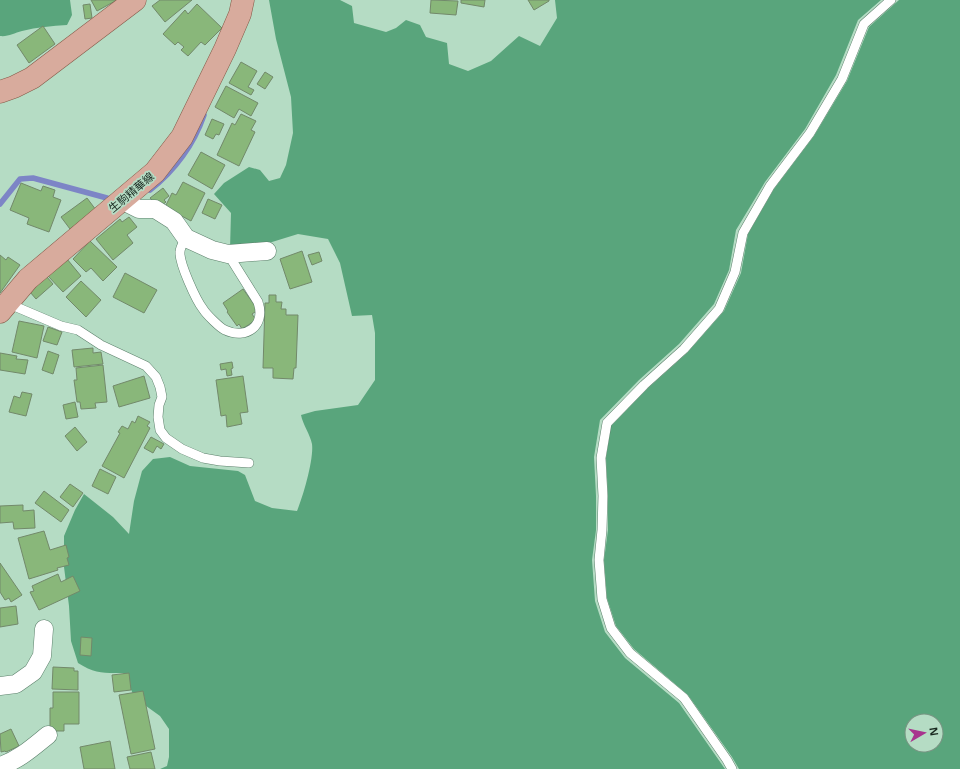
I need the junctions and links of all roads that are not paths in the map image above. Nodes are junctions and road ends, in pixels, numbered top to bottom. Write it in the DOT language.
graph roads {
  1 [pos="135,0"];
  2 [pos="243,0"];
  3 [pos="891,0"];
  4 [pos="0,92"];
  5 [pos="121,200"];
  6 [pos="186,238"];
  7 [pos="267,251"];
  8 [pos="228,254"];
  9 [pos="3,308"];
  10 [pos="249,463"];
  11 [pos="44,629"];
  12 [pos="0,686"];
  13 [pos="48,735"];
  14 [pos="0,766"];
  15 [pos="732,769"];
  1 -- 4 [label="main road"];
  2 -- 5 [label="main road, 生駒精華線"];
  3 -- 15 [label="lane"];
  5 -- 6 [label="street"];
  5 -- 9 [label="main road, 生駒精華線"];
  6 -- 8 [label="street"];
  6 -- 8 [label="lane"];
  7 -- 8 [label="street"];
  9 -- 10 [label="lane"];
  11 -- 12 [label="street"];
  13 -- 14 [label="street"];
}
